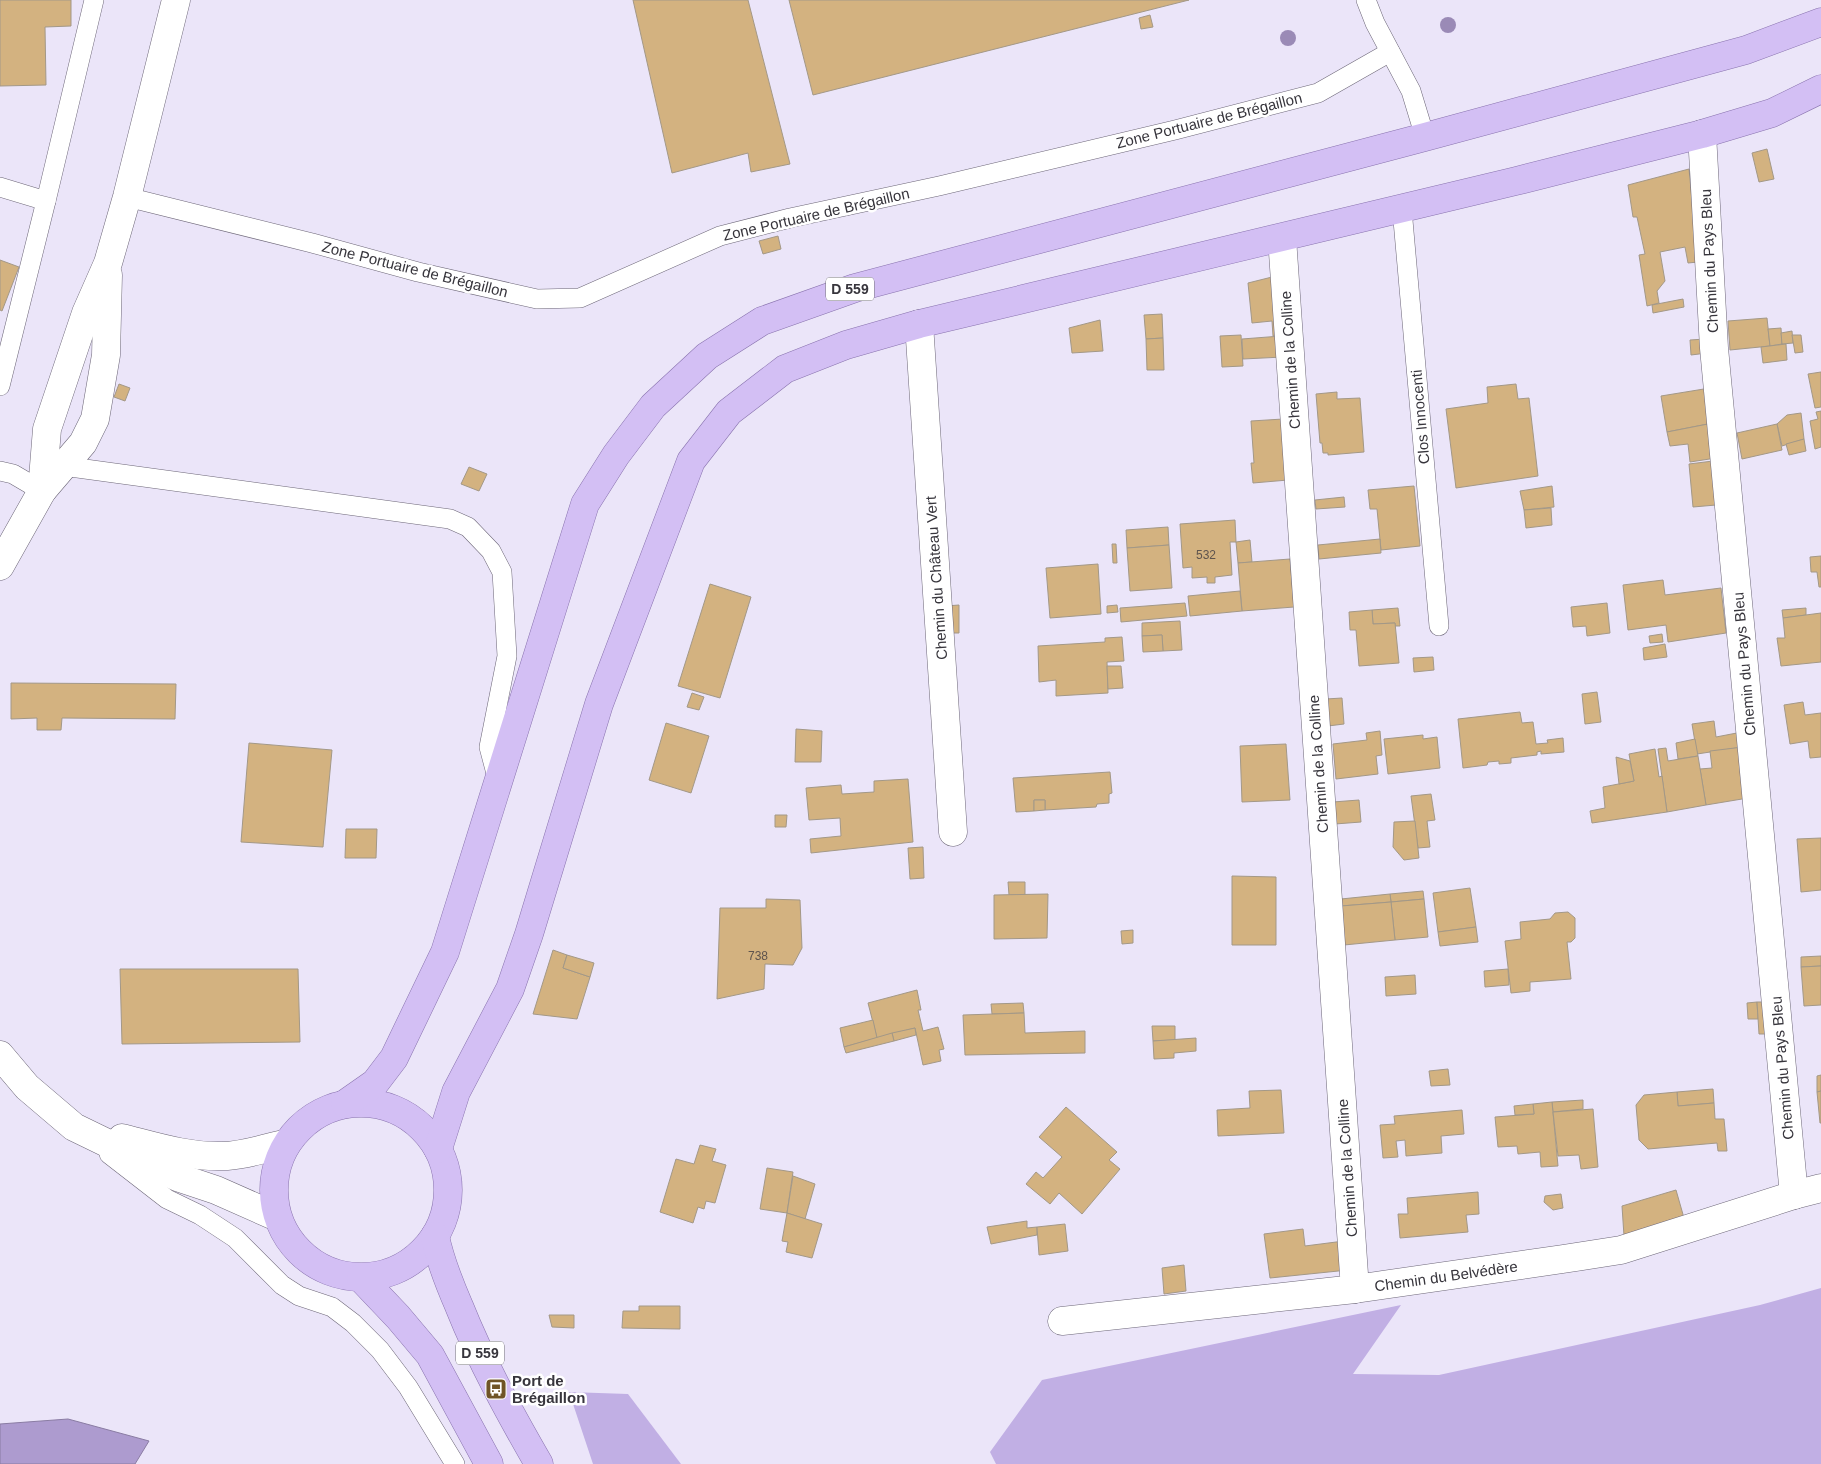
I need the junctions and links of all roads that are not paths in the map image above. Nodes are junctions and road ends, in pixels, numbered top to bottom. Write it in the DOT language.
graph roads {
  1 [pos="94,0"];
  2 [pos="176,0"];
  3 [pos="1366,0"];
  4 [pos="1821,22"];
  5 [pos="1390,52"];
  6 [pos="1821,88"];
  7 [pos="1702,134"];
  8 [pos="1425,137"];
  9 [pos="0,187"];
  10 [pos="128,197"];
  11 [pos="46,201"];
  12 [pos="1402,209"];
  13 [pos="1282,238"];
  14 [pos="108,263"];
  15 [pos="919,324"];
  16 [pos="0,386"];
  17 [pos="63,466"];
  18 [pos="0,471"];
  19 [pos="42,491"];
  20 [pos="0,566"];
  21 [pos="1439,626"];
  22 [pos="498,781"];
  23 [pos="953,832"];
  24 [pos="0,1055"];
  25 [pos="345,1104"];
  26 [pos="74,1127"];
  27 [pos="287,1143"];
  28 [pos="438,1149"];
  29 [pos="1821,1188"];
  30 [pos="1794,1195"];
  31 [pos="277,1216"];
  32 [pos="435,1236"];
  33 [pos="361,1278"];
  34 [pos="1355,1289"];
  35 [pos="1062,1321"];
  36 [pos="455,1464"];
  37 [pos="489,1464"];
  38 [pos="539,1464"];
  1 -- 11 [label="lane"];
  2 -- 10 [label="street"];
  3 -- 5 [label="lane"];
  4 -- 8 [label="main road, D 559"];
  5 -- 8 [label="lane"];
  5 -- 10 [label="lane, Zone Portuaire de Brégaillon"];
  6 -- 7 [label="main road"];
  7 -- 12 [label="main road"];
  7 -- 30 [label="street, Chemin du Pays Bleu"];
  8 -- 22 [label="main road, D 559"];
  9 -- 11 [label="lane"];
  10 -- 14 [label="street"];
  11 -- 16 [label="lane"];
  12 -- 13 [label="main road"];
  12 -- 21 [label="lane, Clos Innocenti"];
  13 -- 15 [label="main road"];
  13 -- 34 [label="street, Chemin de la Colline"];
  14 -- 17 [label="street"];
  14 -- 19 [label="street"];
  15 -- 23 [label="street, Chemin du Château Vert"];
  15 -- 28 [label="main road"];
  17 -- 19 [label="street"];
  17 -- 22 [label="lane"];
  18 -- 19 [label="lane"];
  19 -- 20 [label="street"];
  22 -- 25 [label="main road, D 559"];
  24 -- 26 [label="street"];
  25 -- 27 [label="main road"];
  25 -- 28 [label="main road"];
  26 -- 27 [label="street"];
  26 -- 31 [label="street"];
  26 -- 36 [label="lane"];
  27 -- 31 [label="main road"];
  28 -- 32 [label="main road"];
  29 -- 30 [label="street, Chemin du Belvédère"];
  30 -- 34 [label="street, Chemin du Belvédère"];
  31 -- 33 [label="main road"];
  32 -- 33 [label="main road"];
  32 -- 38 [label="main road, D 559"];
  33 -- 37 [label="main road, D 559"];
  34 -- 35 [label="street, Chemin du Belvédère"];
}
